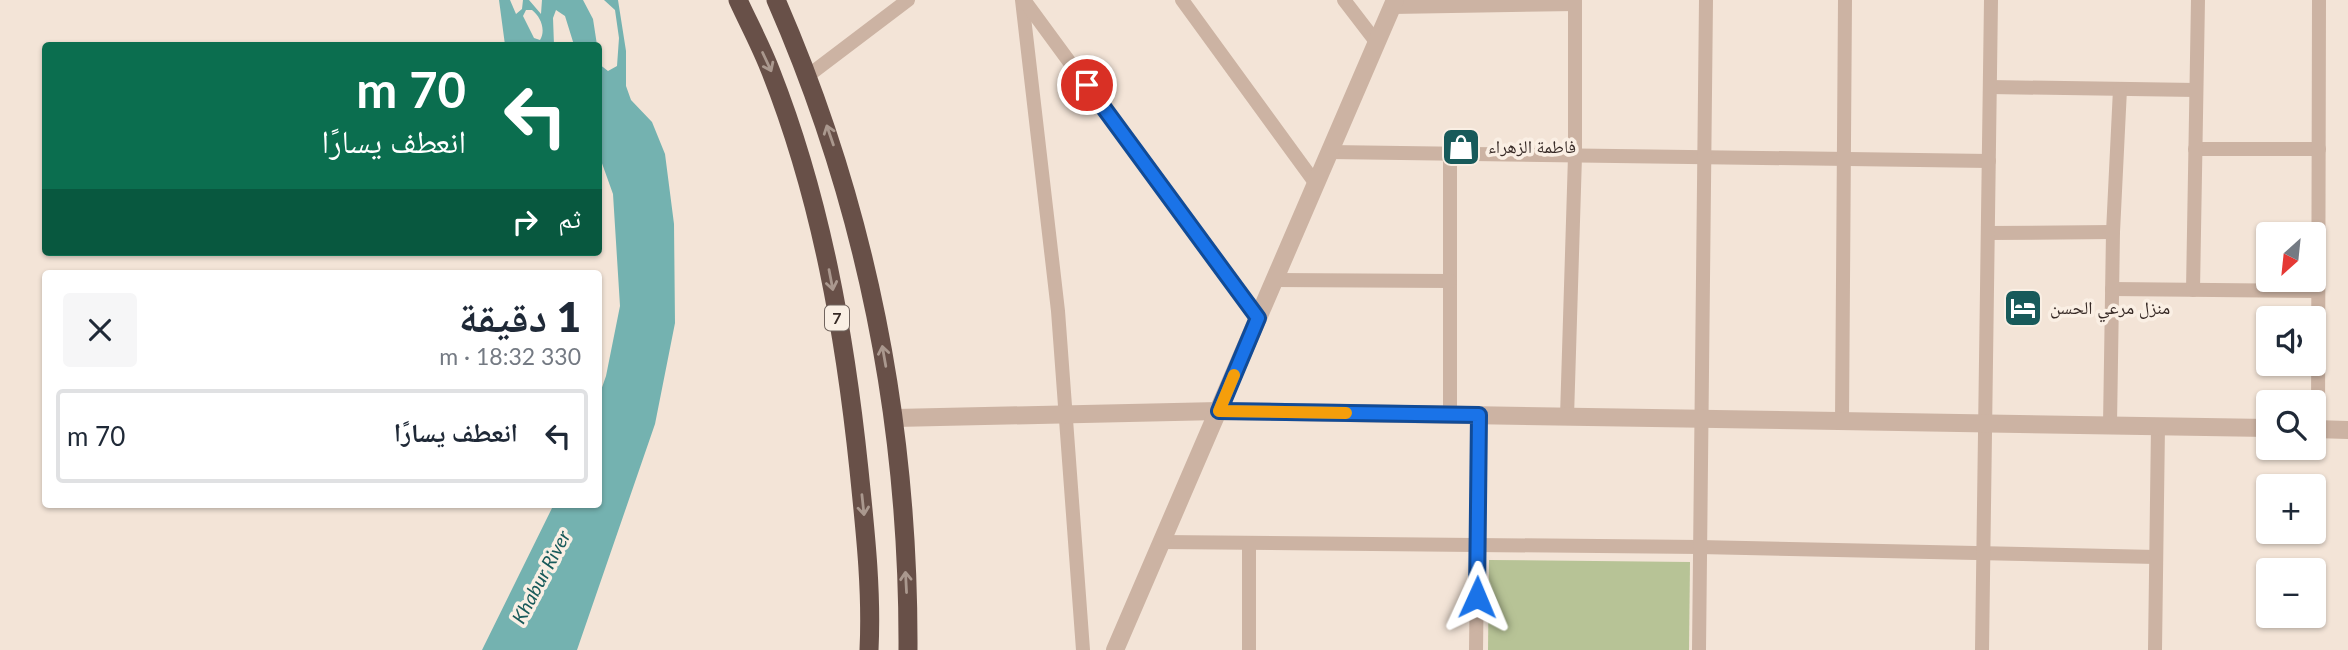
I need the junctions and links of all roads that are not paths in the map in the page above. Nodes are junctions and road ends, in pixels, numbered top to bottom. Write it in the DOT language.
graph roads {
  1 [pos="738,0"];
  2 [pos="776,0"];
  3 [pos="908,0"];
  4 [pos="1023,0"];
  5 [pos="1182,0"];
  6 [pos="1344,0"];
  7 [pos="1706,0"];
  8 [pos="1844,0"];
  9 [pos="1991,0"];
  10 [pos="2198,0"];
  11 [pos="2319,0"];
  12 [pos="1575,2"];
  13 [pos="1394,3"];
  14 [pos="1377,43"];
  15 [pos="809,75"];
  16 [pos="1990,88"];
  17 [pos="2120,89"];
  18 [pos="2196,90"];
  19 [pos="2195,149"];
  20 [pos="2319,149"];
  21 [pos="1330,152"];
  22 [pos="1450,153"];
  23 [pos="1575,156"];
  24 [pos="1703,158"];
  25 [pos="1842,159"];
  26 [pos="1989,161"];
  27 [pos="1316,184"];
  28 [pos="2318,222"];
  29 [pos="2113,232"];
  30 [pos="1988,233"];
  31 [pos="1275,280"];
  32 [pos="1450,281"];
  33 [pos="2112,289"];
  34 [pos="2193,290"];
  35 [pos="2256,291"];
  36 [pos="2318,292"];
  37 [pos="1258,318"];
  38 [pos="2317,390"];
  39 [pos="1219,411"];
  40 [pos="1067,414"];
  41 [pos="1450,415"];
  42 [pos="1479,415"];
  43 [pos="1567,417"];
  44 [pos="895,418"];
  45 [pos="1699,419"];
  46 [pos="1842,421"];
  47 [pos="1985,424"];
  48 [pos="2110,425"];
  49 [pos="2158,426"];
  50 [pos="2256,428"];
  51 [pos="2326,429"];
  52 [pos="2348,430"];
  53 [pos="1162,542"];
  54 [pos="1249,542"];
  55 [pos="1478,545"];
  56 [pos="1699,547"];
  57 [pos="1983,554"];
  58 [pos="2157,557"];
  59 [pos="869,650"];
  60 [pos="908,650"];
  61 [pos="1083,650"];
  62 [pos="1115,650"];
  63 [pos="1249,650"];
  64 [pos="1476,650"];
  65 [pos="1699,650"];
  66 [pos="1982,650"];
  67 [pos="2155,650"];
  1 -- 59 [label="highway, 7, one-way"];
  2 -- 15 [label="highway, 7"];
  3 -- 15 [label="street"];
  4 -- 37 [label="street"];
  4 -- 40 [label="street"];
  5 -- 27 [label="street"];
  6 -- 14 [label="street"];
  7 -- 24 [label="street"];
  8 -- 25 [label="street"];
  9 -- 16 [label="street"];
  10 -- 18 [label="street"];
  11 -- 20 [label="street"];
  12 -- 13 [label="street"];
  12 -- 23 [label="street"];
  13 -- 14 [label="street"];
  14 -- 21 [label="street"];
  44 -- 15 [label="highway, 7, one-way"];
  16 -- 17 [label="street"];
  16 -- 26 [label="street"];
  17 -- 18 [label="street"];
  17 -- 29 [label="street"];
  18 -- 19 [label="street"];
  19 -- 20 [label="street"];
  19 -- 34 [label="street"];
  20 -- 28 [label="street"];
  21 -- 22 [label="street"];
  21 -- 27 [label="street"];
  22 -- 23 [label="street"];
  22 -- 32 [label="street"];
  23 -- 24 [label="street"];
  23 -- 43 [label="street"];
  24 -- 25 [label="street"];
  24 -- 45 [label="street"];
  25 -- 26 [label="street"];
  25 -- 46 [label="street"];
  26 -- 30 [label="street"];
  27 -- 31 [label="street"];
  29 -- 30 [label="street"];
  29 -- 33 [label="street"];
  30 -- 47 [label="street"];
  31 -- 32 [label="street"];
  31 -- 37 [label="street"];
  32 -- 41 [label="street"];
  33 -- 34 [label="street"];
  33 -- 48 [label="street"];
  34 -- 35 [label="street"];
  36 -- 38 [label="street"];
  37 -- 39 [label="street"];
  39 -- 40 [label="street"];
  39 -- 41 [label="street"];
  39 -- 53 [label="street"];
  40 -- 44 [label="street"];
  40 -- 61 [label="street"];
  41 -- 42 [label="street"];
  42 -- 43 [label="street"];
  42 -- 55 [label="street"];
  43 -- 45 [label="street"];
  60 -- 44 [label="highway, 7, one-way"];
  45 -- 46 [label="street"];
  45 -- 56 [label="street"];
  46 -- 47 [label="street"];
  47 -- 48 [label="street"];
  47 -- 57 [label="street"];
  48 -- 49 [label="street"];
  49 -- 50 [label="street"];
  49 -- 58 [label="street"];
  51 -- 52 [label="street"];
  53 -- 54 [label="street"];
  53 -- 62 [label="street"];
  54 -- 55 [label="street"];
  54 -- 63 [label="street"];
  55 -- 56 [label="street"];
  55 -- 64 [label="street"];
  56 -- 57 [label="street"];
  56 -- 65 [label="street"];
  57 -- 58 [label="street"];
  57 -- 66 [label="street"];
  58 -- 67 [label="street"];
}
